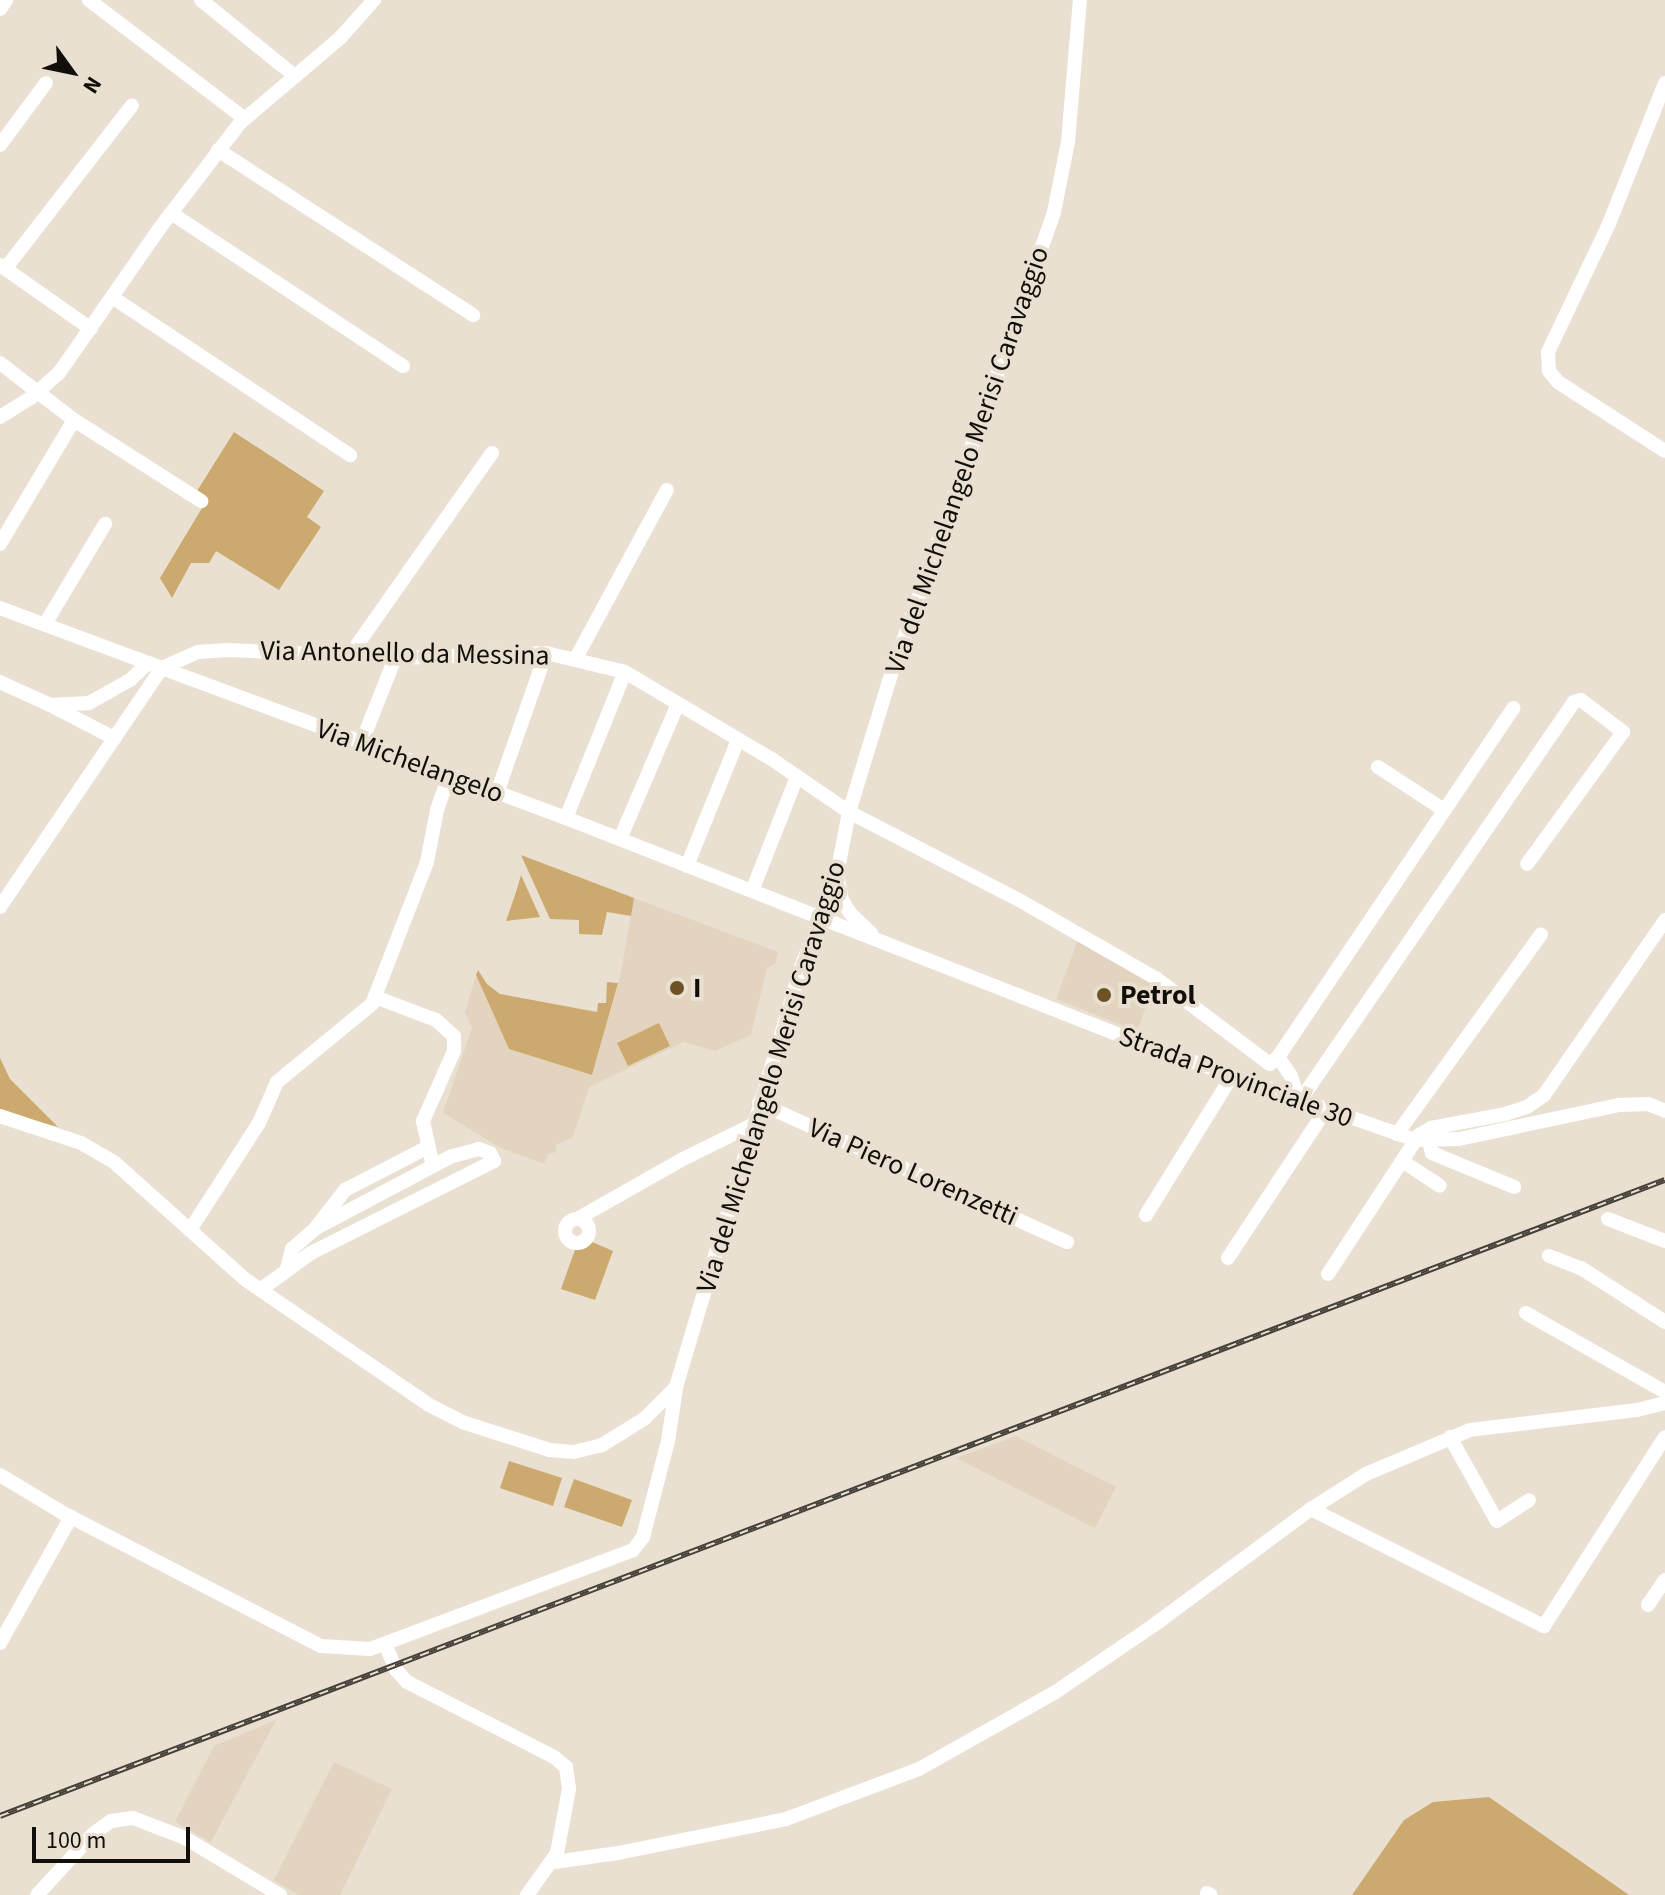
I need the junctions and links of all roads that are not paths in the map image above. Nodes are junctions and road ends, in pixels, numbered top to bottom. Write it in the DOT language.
graph roads {
  1 [pos="6,0"];
  2 [pos="89,0"];
  3 [pos="201,0"];
  4 [pos="374,0"];
  5 [pos="1080,0"];
  6 [pos="0,9"];
  7 [pos="295,76"];
  8 [pos="46,83"];
  9 [pos="1665,83"];
  10 [pos="132,105"];
  11 [pos="245,119"];
  12 [pos="0,145"];
  13 [pos="218,150"];
  14 [pos="171,213"];
  15 [pos="3,267"];
  16 [pos="112,297"];
  17 [pos="473,315"];
  18 [pos="91,329"];
  19 [pos="0,363"];
  20 [pos="403,366"];
  21 [pos="38,392"];
  22 [pos="0,417"];
  23 [pos="74,420"];
  24 [pos="1665,451"];
  25 [pos="492,453"];
  26 [pos="350,455"];
  27 [pos="667,490"];
  28 [pos="201,501"];
  29 [pos="105,524"];
  30 [pos="0,544"];
  31 [pos="0,608"];
  32 [pos="45,624"];
  33 [pos="546,653"];
  34 [pos="350,655"];
  35 [pos="395,658"];
  36 [pos="576,658"];
  37 [pos="155,665"];
  38 [pos="625,672"];
  39 [pos="0,682"];
  40 [pos="50,705"];
  41 [pos="677,706"];
  42 [pos="1513,708"];
  43 [pos="114,738"];
  44 [pos="738,740"];
  45 [pos="361,744"];
  46 [pos="1378,767"];
  47 [pos="449,775"];
  48 [pos="797,777"];
  49 [pos="497,793"];
  50 [pos="1444,810"];
  51 [pos="849,812"];
  52 [pos="566,818"];
  53 [pos="620,839"];
  54 [pos="1527,864"];
  55 [pos="687,866"];
  56 [pos="837,874"];
  57 [pos="752,891"];
  58 [pos="0,907"];
  59 [pos="819,918"];
  60 [pos="1665,920"];
  61 [pos="1541,934"];
  62 [pos="878,939"];
  63 [pos="375,997"];
  64 [pos="1278,1057"];
  65 [pos="1232,1076"];
  66 [pos="1299,1102"];
  67 [pos="759,1103"];
  68 [pos="1325,1111"];
  69 [pos="1665,1111"];
  70 [pos="0,1116"];
  71 [pos="752,1125"];
  72 [pos="1397,1134"];
  73 [pos="1422,1141"];
  74 [pos="428,1147"];
  75 [pos="1402,1161"];
  76 [pos="433,1166"];
  77 [pos="1440,1186"];
  78 [pos="1514,1187"];
  79 [pos="1146,1215"];
  80 [pos="577,1219"];
  81 [pos="1608,1219"];
  82 [pos="316,1228"];
  83 [pos="190,1230"];
  84 [pos="1665,1241"];
  85 [pos="1067,1242"];
  86 [pos="1549,1256"];
  87 [pos="1228,1258"];
  88 [pos="287,1269"];
  89 [pos="1328,1274"];
  90 [pos="260,1290"];
  91 [pos="1526,1313"];
  92 [pos="1665,1322"];
  93 [pos="676,1387"];
  94 [pos="1665,1392"];
  95 [pos="1665,1403"];
  96 [pos="1450,1437"];
  97 [pos="1665,1437"];
  98 [pos="0,1475"];
  99 [pos="1529,1500"];
  100 [pos="1311,1509"];
  101 [pos="71,1517"];
  102 [pos="1665,1580"];
  103 [pos="1648,1605"];
  104 [pos="0,1643"];
  105 [pos="386,1646"];
  106 [pos="554,1862"];
  107 [pos="37,1895"];
  108 [pos="280,1895"];
  109 [pos="527,1895"];
  1 -- 6 [label="street"];
  2 -- 11 [label="street"];
  3 -- 7 [label="street"];
  4 -- 7 [label="street"];
  5 -- 51 [label="street, Via del Michelangelo Merisi Caravaggio"];
  7 -- 11 [label="street"];
  8 -- 12 [label="street"];
  9 -- 24 [label="street"];
  10 -- 15 [label="street"];
  11 -- 13 [label="street"];
  13 -- 14 [label="street"];
  13 -- 17 [label="street"];
  14 -- 16 [label="street"];
  14 -- 20 [label="street"];
  15 -- 18 [label="street"];
  16 -- 18 [label="street"];
  16 -- 26 [label="street"];
  18 -- 21 [label="street"];
  19 -- 21 [label="street"];
  21 -- 22 [label="street"];
  21 -- 23 [label="street"];
  23 -- 28 [label="street"];
  23 -- 30 [label="street"];
  25 -- 34 [label="street"];
  27 -- 36 [label="street"];
  29 -- 32 [label="street"];
  31 -- 32 [label="street, Via Michelangelo"];
  32 -- 37 [label="street, Via Michelangelo"];
  33 -- 35 [label="street, Via Antonello da Messina"];
  33 -- 36 [label="street, Via Antonello da Messina"];
  33 -- 49 [label="street"];
  34 -- 35 [label="street, Via Antonello da Messina"];
  34 -- 37 [label="street, Via Antonello da Messina"];
  35 -- 45 [label="street"];
  36 -- 38 [label="street, Via Antonello da Messina"];
  37 -- 40 [label="street, Via Antonello da Messina"];
  37 -- 43 [label="street"];
  37 -- 45 [label="street, Via Michelangelo"];
  38 -- 41 [label="street, Via Antonello da Messina"];
  38 -- 52 [label="street"];
  39 -- 40 [label="street"];
  40 -- 43 [label="street"];
  41 -- 44 [label="street, Via Antonello da Messina"];
  41 -- 53 [label="street"];
  42 -- 50 [label="street"];
  43 -- 58 [label="street"];
  44 -- 48 [label="street, Via Antonello da Messina"];
  44 -- 55 [label="street"];
  45 -- 47 [label="street, Via Michelangelo"];
  46 -- 50 [label="street"];
  47 -- 49 [label="street, Via Michelangelo"];
  47 -- 63 [label="street"];
  48 -- 51 [label="street, Via Antonello da Messina"];
  48 -- 57 [label="street"];
  49 -- 52 [label="street, Via Michelangelo"];
  50 -- 64 [label="street"];
  51 -- 56 [label="street, Via del Michelangelo Merisi Caravaggio"];
  51 -- 64 [label="street, Via Antonello da Messina"];
  52 -- 53 [label="street, Via Michelangelo"];
  53 -- 55 [label="street, Via Michelangelo"];
  54 -- 66 [label="street"];
  55 -- 57 [label="street, Via Michelangelo"];
  56 -- 59 [label="street, Via del Michelangelo Merisi Caravaggio"];
  56 -- 62 [label="street"];
  57 -- 59 [label="street, Via Michelangelo"];
  59 -- 62 [label="street, Strada Provinciale 30"];
  59 -- 67 [label="street, Via del Michelangelo Merisi Caravaggio"];
  60 -- 73 [label="street"];
  61 -- 72 [label="street"];
  62 -- 65 [label="street, Strada Provinciale 30"];
  63 -- 74 [label="street"];
  63 -- 83 [label="street"];
  64 -- 66 [label="street"];
  65 -- 66 [label="street, Strada Provinciale 30"];
  65 -- 79 [label="street"];
  66 -- 68 [label="street, Strada Provinciale 30"];
  67 -- 71 [label="street, Via del Michelangelo Merisi Caravaggio"];
  67 -- 85 [label="street, Via Piero Lorenzetti"];
  68 -- 72 [label="street, Strada Provinciale 30"];
  68 -- 87 [label="street"];
  69 -- 73 [label="street, Strada Provinciale 30"];
  70 -- 83 [label="street, Via del Michelangelo Merisi Caravaggio"];
  71 -- 80 [label="street"];
  71 -- 93 [label="street, Via del Michelangelo Merisi Caravaggio"];
  72 -- 73 [label="street, Strada Provinciale 30"];
  73 -- 75 [label="street"];
  73 -- 78 [label="street"];
  74 -- 76 [label="street"];
  74 -- 82 [label="street"];
  75 -- 77 [label="street"];
  75 -- 89 [label="street"];
  76 -- 82 [label="street"];
  76 -- 88 [label="street"];
  81 -- 84 [label="street"];
  82 -- 88 [label="street"];
  83 -- 90 [label="street, Via del Michelangelo Merisi Caravaggio"];
  86 -- 92 [label="street"];
  88 -- 90 [label="street"];
  90 -- 93 [label="street, Via del Michelangelo Merisi Caravaggio"];
  91 -- 94 [label="street"];
  93 -- 105 [label="street"];
  95 -- 96 [label="street"];
  96 -- 99 [label="street"];
  96 -- 100 [label="street"];
  97 -- 100 [label="street"];
  98 -- 101 [label="street"];
  100 -- 106 [label="street"];
  101 -- 104 [label="street"];
  101 -- 105 [label="street"];
  102 -- 103 [label="street"];
  105 -- 106 [label="street"];
  106 -- 109 [label="street"];
  107 -- 108 [label="street"];
}
